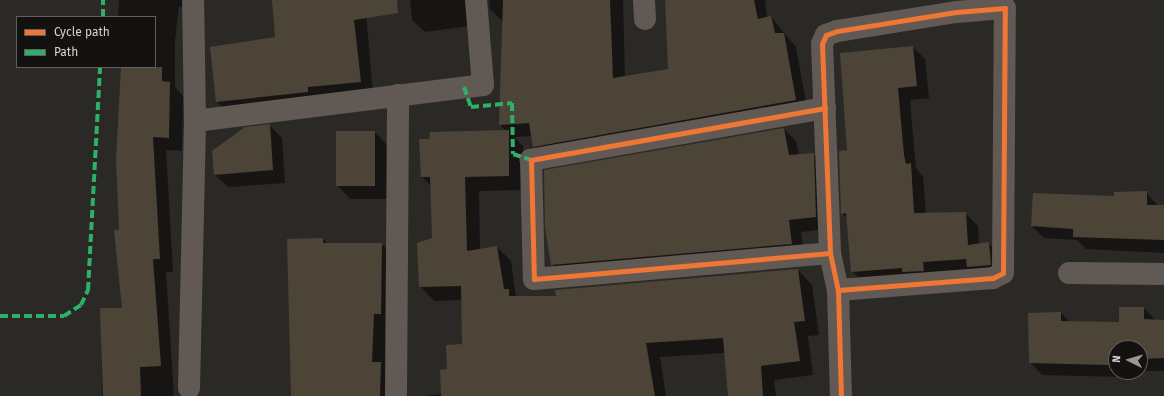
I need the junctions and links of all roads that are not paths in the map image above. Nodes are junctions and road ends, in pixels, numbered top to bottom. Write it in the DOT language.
graph roads {
  1 [pos="193,0"];
  2 [pos="476,0"];
  3 [pos="398,95"];
  4 [pos="824,108"];
  5 [pos="195,121"];
  6 [pos="830,253"];
  7 [pos="1069,273"];
  8 [pos="1164,274"];
  9 [pos="838,290"];
  10 [pos="189,388"];
  11 [pos="396,396"];
  12 [pos="841,396"];
  1 -- 5 [label="street"];
  2 -- 3 [label="street"];
  3 -- 5 [label="street"];
  3 -- 11 [label="street"];
  4 -- 6 [label="street"];
  4 -- 6 [label="street"];
  4 -- 9 [label="street"];
  5 -- 10 [label="street"];
  6 -- 9 [label="street"];
  7 -- 8 [label="street"];
  9 -- 12 [label="street"];
}
